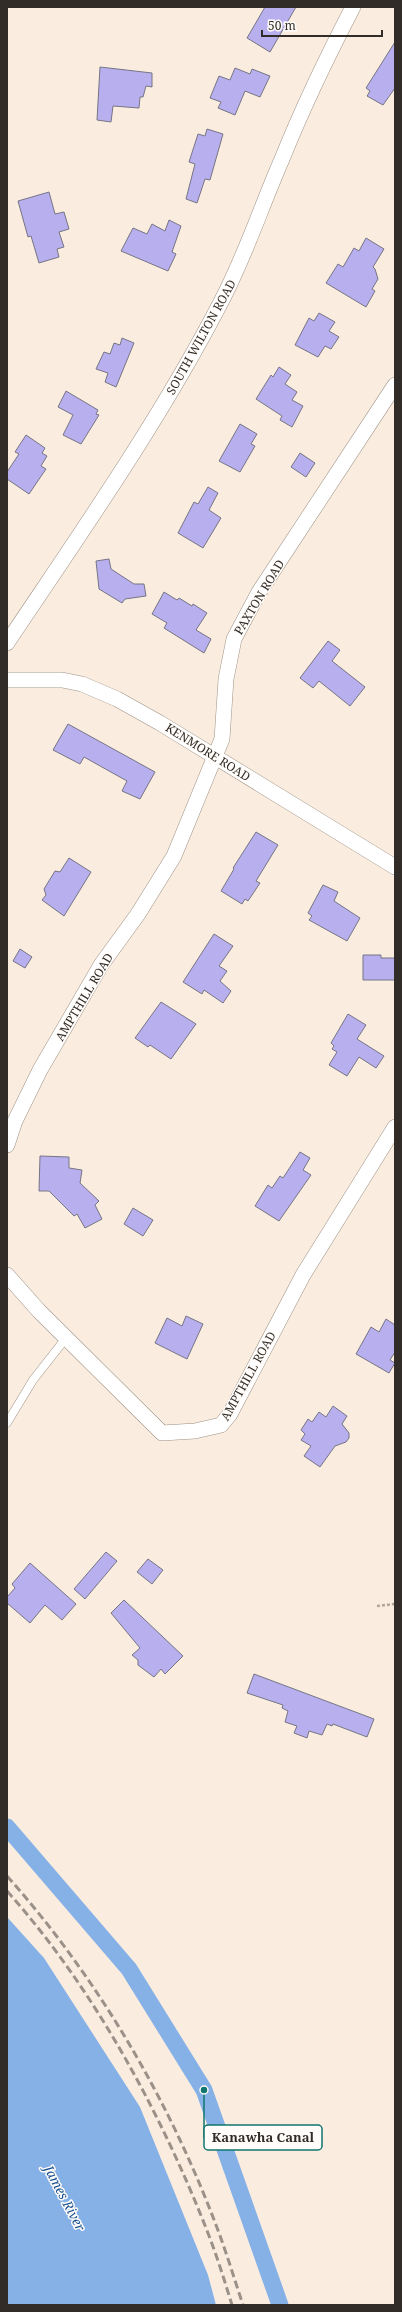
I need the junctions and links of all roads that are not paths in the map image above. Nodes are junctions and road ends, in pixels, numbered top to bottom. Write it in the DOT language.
graph roads {
  1 [pos="353,7"];
  2 [pos="395,385"];
  3 [pos="7,643"];
  4 [pos="7,680"];
  5 [pos="215,757"];
  6 [pos="174,856"];
  7 [pos="395,867"];
  8 [pos="395,1127"];
  9 [pos="7,1145"];
  10 [pos="7,1275"];
  11 [pos="66,1338"];
  12 [pos="7,1423"];
  1 -- 3 [label="street, SOUTH WILTON ROAD"];
  2 -- 5 [label="street, PAXTON ROAD"];
  4 -- 5 [label="street, KENMORE ROAD"];
  5 -- 6 [label="street, PAXTON ROAD"];
  5 -- 7 [label="street, KENMORE ROAD"];
  6 -- 9 [label="street, AMPTHILL ROAD"];
  8 -- 11 [label="street, AMPTHILL ROAD"];
  10 -- 11 [label="street, AMPTHILL ROAD"];
  11 -- 12 [label="lane"];
}
